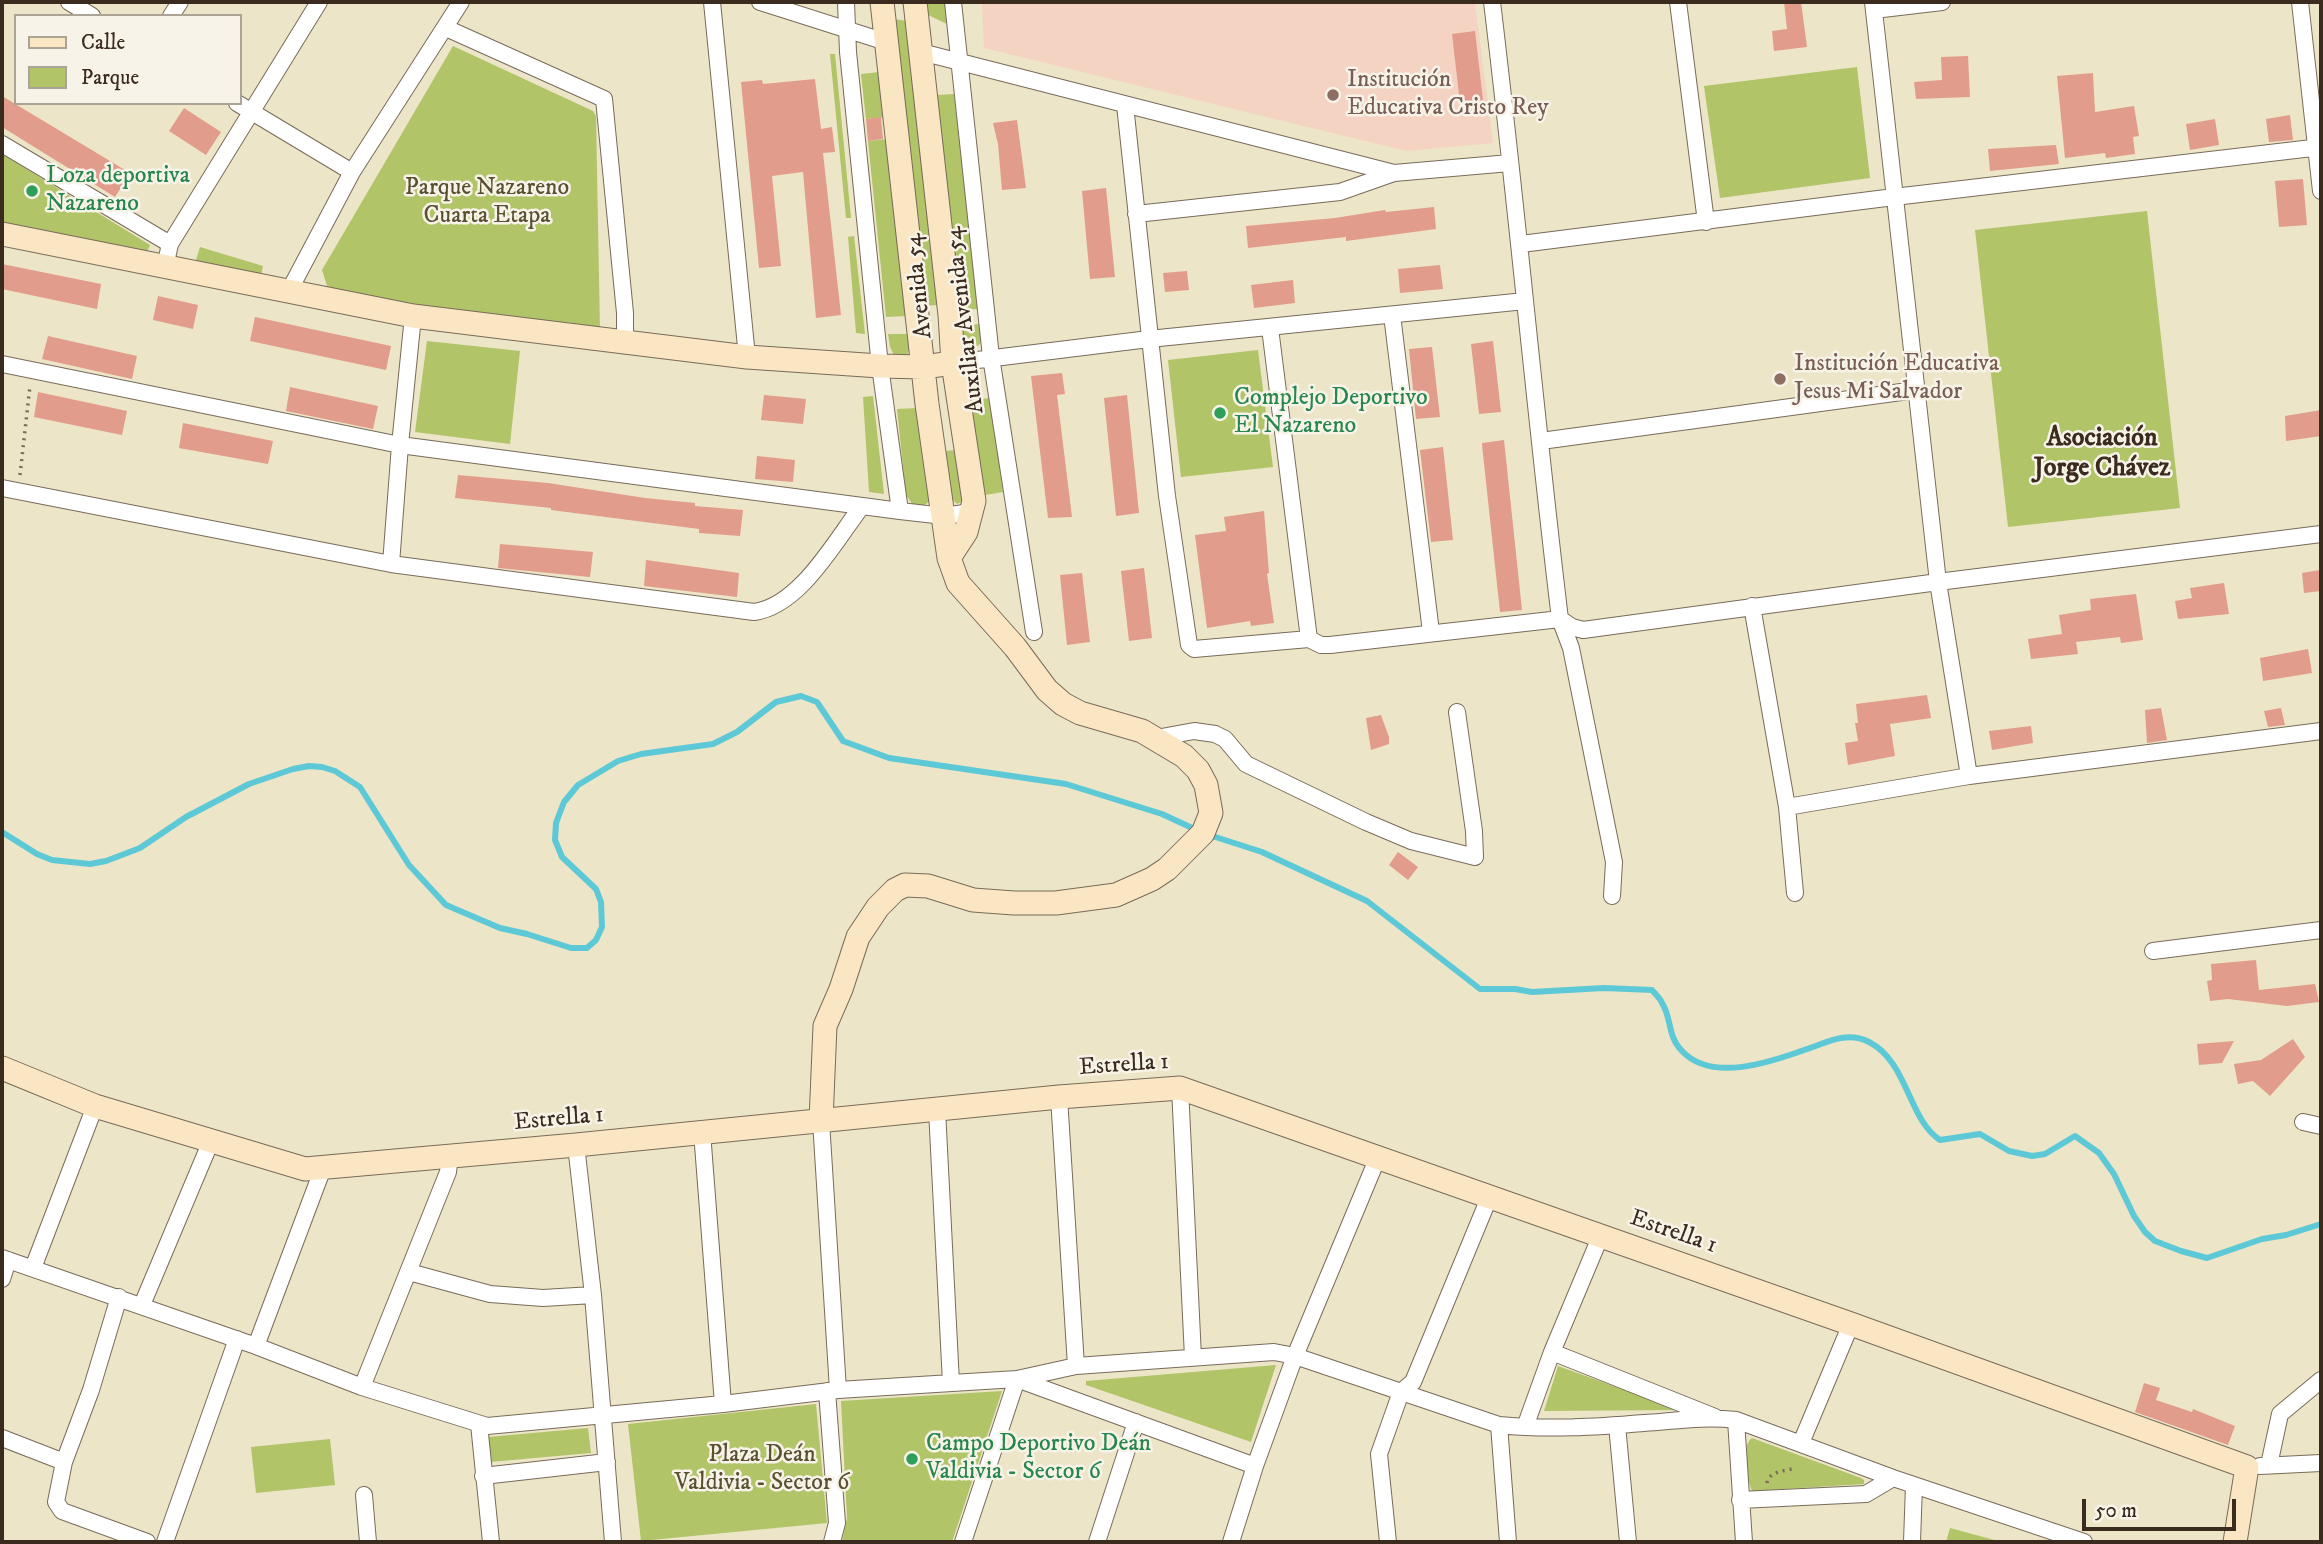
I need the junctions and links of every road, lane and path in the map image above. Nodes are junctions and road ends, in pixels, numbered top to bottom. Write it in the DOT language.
graph roads {
  1 [pos="69,2"];
  2 [pos="319,2"];
  3 [pos="461,2"];
  4 [pos="712,2"];
  5 [pos="760,2"];
  6 [pos="846,2"];
  7 [pos="882,2"];
  8 [pos="915,2"];
  9 [pos="953,2"];
  10 [pos="1492,2"];
  11 [pos="1678,2"];
  12 [pos="1942,2"];
  13 [pos="2300,2"];
  14 [pos="1873,6"];
  15 [pos="89,14"];
  16 [pos="446,28"];
  17 [pos="846,30"];
  18 [pos="887,42"];
  19 [pos="921,52"];
  20 [pos="961,62"];
  21 [pos="1125,105"];
  22 [pos="244,107"];
  23 [pos="2,144"];
  24 [pos="2319,147"];
  25 [pos="1510,163"];
  26 [pos="352,172"];
  27 [pos="1394,173"];
  28 [pos="2321,191"];
  29 [pos="1894,197"];
  30 [pos="1136,214"];
  31 [pos="1706,222"];
  32 [pos="2,234"];
  33 [pos="170,244"];
  34 [pos="1521,244"];
  35 [pos="165,267"];
  36 [pos="288,293"];
  37 [pos="1525,301"];
  38 [pos="1392,315"];
  39 [pos="413,316"];
  40 [pos="1270,328"];
  41 [pos="1149,339"];
  42 [pos="625,344"];
  43 [pos="747,357"];
  44 [pos="991,357"];
  45 [pos="953,363"];
  46 [pos="2,364"];
  47 [pos="880,366"];
  48 [pos="923,367"];
  49 [pos="32,370"];
  50 [pos="1916,390"];
  51 [pos="1541,441"];
  52 [pos="400,445"];
  53 [pos="10,491"];
  54 [pos="862,506"];
  55 [pos="900,511"];
  56 [pos="971,512"];
  57 [pos="944,516"];
  58 [pos="2321,534"];
  59 [pos="948,558"];
  60 [pos="391,564"];
  61 [pos="1938,582"];
  62 [pos="1752,606"];
  63 [pos="1560,619"];
  64 [pos="1034,632"];
  65 [pos="1431,632"];
  66 [pos="1309,639"];
  67 [pos="1457,712"];
  68 [pos="2321,731"];
  69 [pos="1156,738"];
  70 [pos="1969,776"];
  71 [pos="1787,807"];
  72 [pos="1795,893"];
  73 [pos="1612,896"];
  74 [pos="2321,930"];
  75 [pos="2153,951"];
  76 [pos="2,1068"];
  77 [pos="1180,1088"];
  78 [pos="1059,1097"];
  79 [pos="95,1106"];
  80 [pos="937,1110"];
  81 [pos="821,1121"];
  82 [pos="2303,1122"];
  83 [pos="2321,1126"];
  84 [pos="702,1132"];
  85 [pos="211,1141"];
  86 [pos="576,1145"];
  87 [pos="450,1155"];
  88 [pos="1378,1157"];
  89 [pos="323,1168"];
  90 [pos="1489,1198"];
  91 [pos="1601,1235"];
  92 [pos="5,1259"];
  93 [pos="33,1268"];
  94 [pos="408,1272"];
  95 [pos="2,1279"];
  96 [pos="593,1295"];
  97 [pos="119,1297"];
  98 [pos="142,1305"];
  99 [pos="1851,1324"];
  100 [pos="237,1339"];
  101 [pos="256,1346"];
  102 [pos="1552,1352"];
  103 [pos="1295,1356"];
  104 [pos="1193,1357"];
  105 [pos="1076,1366"];
  106 [pos="1017,1379"];
  107 [pos="2321,1380"];
  108 [pos="951,1383"];
  109 [pos="362,1387"];
  110 [pos="833,1390"];
  111 [pos="1401,1392"];
  112 [pos="723,1404"];
  113 [pos="602,1416"];
  114 [pos="1717,1418"];
  115 [pos="1736,1420"];
  116 [pos="1136,1422"];
  117 [pos="479,1424"];
  118 [pos="1499,1425"];
  119 [pos="1617,1425"];
  120 [pos="1525,1427"];
  121 [pos="2,1438"];
  122 [pos="1801,1443"];
  123 [pos="64,1462"];
  124 [pos="607,1462"];
  125 [pos="2321,1463"];
  126 [pos="1255,1466"];
  127 [pos="2258,1466"];
  128 [pos="483,1476"];
  129 [pos="1798,1478"];
  130 [pos="1894,1478"];
  131 [pos="1914,1485"];
  132 [pos="1769,1492"];
  133 [pos="364,1495"];
  134 [pos="1740,1500"];
  135 [pos="147,1542"];
  136 [pos="165,1542"];
  137 [pos="368,1542"];
  138 [pos="491,1542"];
  139 [pos="613,1542"];
  140 [pos="832,1542"];
  141 [pos="963,1542"];
  142 [pos="1097,1542"];
  143 [pos="1231,1542"];
  144 [pos="1388,1542"];
  145 [pos="1508,1542"];
  146 [pos="1628,1542"];
  147 [pos="1744,1542"];
  148 [pos="1912,1542"];
  149 [pos="2084,1542"];
  150 [pos="2235,1542"];
  1 -- 15 [label="street"];
  2 -- 22 [label="street"];
  3 -- 16 [label="street"];
  4 -- 43 [label="street"];
  5 -- 17 [label="street"];
  6 -- 17 [label="street"];
  7 -- 18 [label="street, Avenida 54"];
  8 -- 19 [label="street, Avenida 54"];
  9 -- 20 [label="street, Auxiliar Avenida 54"];
  10 -- 25 [label="street"];
  11 -- 31 [label="street"];
  12 -- 14 [label="street"];
  13 -- 24 [label="street"];
  14 -- 29 [label="street"];
  16 -- 26 [label="street"];
  16 -- 42 [label="street"];
  17 -- 18 [label="street"];
  17 -- 47 [label="street"];
  18 -- 48 [label="street, Avenida 54"];
  19 -- 20 [label="street"];
  19 -- 45 [label="street, Avenida 54"];
  20 -- 21 [label="street"];
  20 -- 44 [label="street, Auxiliar Avenida 54"];
  21 -- 27 [label="street"];
  21 -- 30 [label="street"];
  22 -- 26 [label="street"];
  22 -- 33 [label="street"];
  23 -- 33 [label="street"];
  24 -- 28 [label="street"];
  24 -- 29 [label="street"];
  25 -- 27 [label="street"];
  25 -- 34 [label="street"];
  26 -- 36 [label="street"];
  27 -- 30 [label="street"];
  29 -- 31 [label="street"];
  29 -- 50 [label="street"];
  30 -- 41 [label="street"];
  31 -- 34 [label="street"];
  32 -- 35 [label="street"];
  33 -- 35 [label="street"];
  34 -- 37 [label="street"];
  35 -- 36 [label="street"];
  36 -- 39 [label="street"];
  37 -- 38 [label="street"];
  37 -- 51 [label="street"];
  38 -- 40 [label="street"];
  38 -- 65 [label="street"];
  39 -- 42 [label="street"];
  39 -- 52 [label="street"];
  40 -- 41 [label="street"];
  40 -- 66 [label="street"];
  41 -- 44 [label="street"];
  41 -- 66 [label="street"];
  42 -- 43 [label="street"];
  43 -- 47 [label="street"];
  44 -- 45 [label="street"];
  44 -- 64 [label="street, Auxiliar Avenida 54"];
  45 -- 48 [label="street"];
  45 -- 56 [label="street, Avenida 54"];
  46 -- 49 [label="street"];
  47 -- 48 [label="street"];
  47 -- 55 [label="street"];
  48 -- 57 [label="street, Avenida 54"];
  49 -- 52 [label="street"];
  49 -- 53 [label="path"];
  50 -- 51 [label="street"];
  50 -- 61 [label="street"];
  51 -- 63 [label="street"];
  52 -- 54 [label="street"];
  52 -- 60 [label="street"];
  53 -- 60 [label="street"];
  54 -- 55 [label="street"];
  54 -- 60 [label="street"];
  55 -- 57 [label="street"];
  56 -- 57 [label="street"];
  56 -- 59 [label="street, Avenida 54"];
  57 -- 59 [label="street, Avenida 54"];
  58 -- 61 [label="street"];
  59 -- 69 [label="street"];
  61 -- 62 [label="street"];
  61 -- 70 [label="street"];
  62 -- 63 [label="street"];
  62 -- 71 [label="street"];
  63 -- 65 [label="street"];
  63 -- 73 [label="street"];
  65 -- 66 [label="street"];
  67 -- 69 [label="street"];
  68 -- 70 [label="street"];
  69 -- 81 [label="street"];
  70 -- 71 [label="street"];
  71 -- 72 [label="street"];
  74 -- 75 [label="street"];
  76 -- 79 [label="street, Estrella 1"];
  77 -- 78 [label="street, Estrella 1"];
  77 -- 88 [label="street, Estrella 1"];
  77 -- 104 [label="street"];
  78 -- 80 [label="street, Estrella 1"];
  78 -- 105 [label="street"];
  79 -- 85 [label="street, Estrella 1"];
  79 -- 93 [label="street"];
  80 -- 81 [label="street, Estrella 1"];
  80 -- 108 [label="street"];
  81 -- 84 [label="street, Estrella 1"];
  81 -- 110 [label="street"];
  82 -- 83 [label="street"];
  84 -- 86 [label="street, Estrella 1"];
  84 -- 112 [label="street"];
  85 -- 89 [label="street, Estrella 1"];
  85 -- 98 [label="street"];
  86 -- 87 [label="street, Estrella 1"];
  86 -- 96 [label="street"];
  87 -- 89 [label="street, Estrella 1"];
  87 -- 94 [label="street"];
  88 -- 90 [label="street, Estrella 1"];
  88 -- 103 [label="street"];
  89 -- 101 [label="street"];
  90 -- 91 [label="street, Estrella 1"];
  90 -- 111 [label="street"];
  91 -- 99 [label="street, Estrella 1"];
  91 -- 102 [label="street"];
  92 -- 93 [label="street"];
  92 -- 95 [label="street"];
  93 -- 97 [label="street"];
  94 -- 96 [label="street"];
  94 -- 109 [label="street"];
  96 -- 113 [label="street"];
  97 -- 98 [label="street"];
  97 -- 123 [label="street"];
  98 -- 100 [label="street"];
  99 -- 122 [label="street"];
  99 -- 127 [label="street, Estrella 1"];
  100 -- 101 [label="street"];
  100 -- 136 [label="street"];
  101 -- 109 [label="street"];
  102 -- 114 [label="street"];
  102 -- 120 [label="street"];
  103 -- 104 [label="street"];
  103 -- 111 [label="street"];
  103 -- 126 [label="street"];
  104 -- 105 [label="street"];
  105 -- 106 [label="street"];
  106 -- 108 [label="street"];
  106 -- 116 [label="street"];
  106 -- 141 [label="street"];
  107 -- 127 [label="street"];
  108 -- 110 [label="street"];
  109 -- 117 [label="street"];
  110 -- 112 [label="street"];
  110 -- 140 [label="street"];
  111 -- 118 [label="street"];
  111 -- 144 [label="street"];
  112 -- 113 [label="street"];
  113 -- 117 [label="street"];
  113 -- 124 [label="street"];
  114 -- 115 [label="street"];
  114 -- 119 [label="street"];
  115 -- 122 [label="street"];
  115 -- 134 [label="street"];
  116 -- 126 [label="street"];
  116 -- 142 [label="street"];
  117 -- 128 [label="street"];
  118 -- 120 [label="street"];
  118 -- 145 [label="street"];
  119 -- 120 [label="street"];
  119 -- 146 [label="street"];
  121 -- 123 [label="street"];
  122 -- 130 [label="street"];
  123 -- 135 [label="street"];
  124 -- 128 [label="street"];
  124 -- 139 [label="street"];
  125 -- 127 [label="street"];
  126 -- 143 [label="street"];
  127 -- 150 [label="street"];
  128 -- 138 [label="street"];
  129 -- 132 [label="path"];
  130 -- 131 [label="street"];
  130 -- 134 [label="street"];
  131 -- 148 [label="street"];
  131 -- 149 [label="street"];
  133 -- 137 [label="street"];
  134 -- 147 [label="street"];
}
